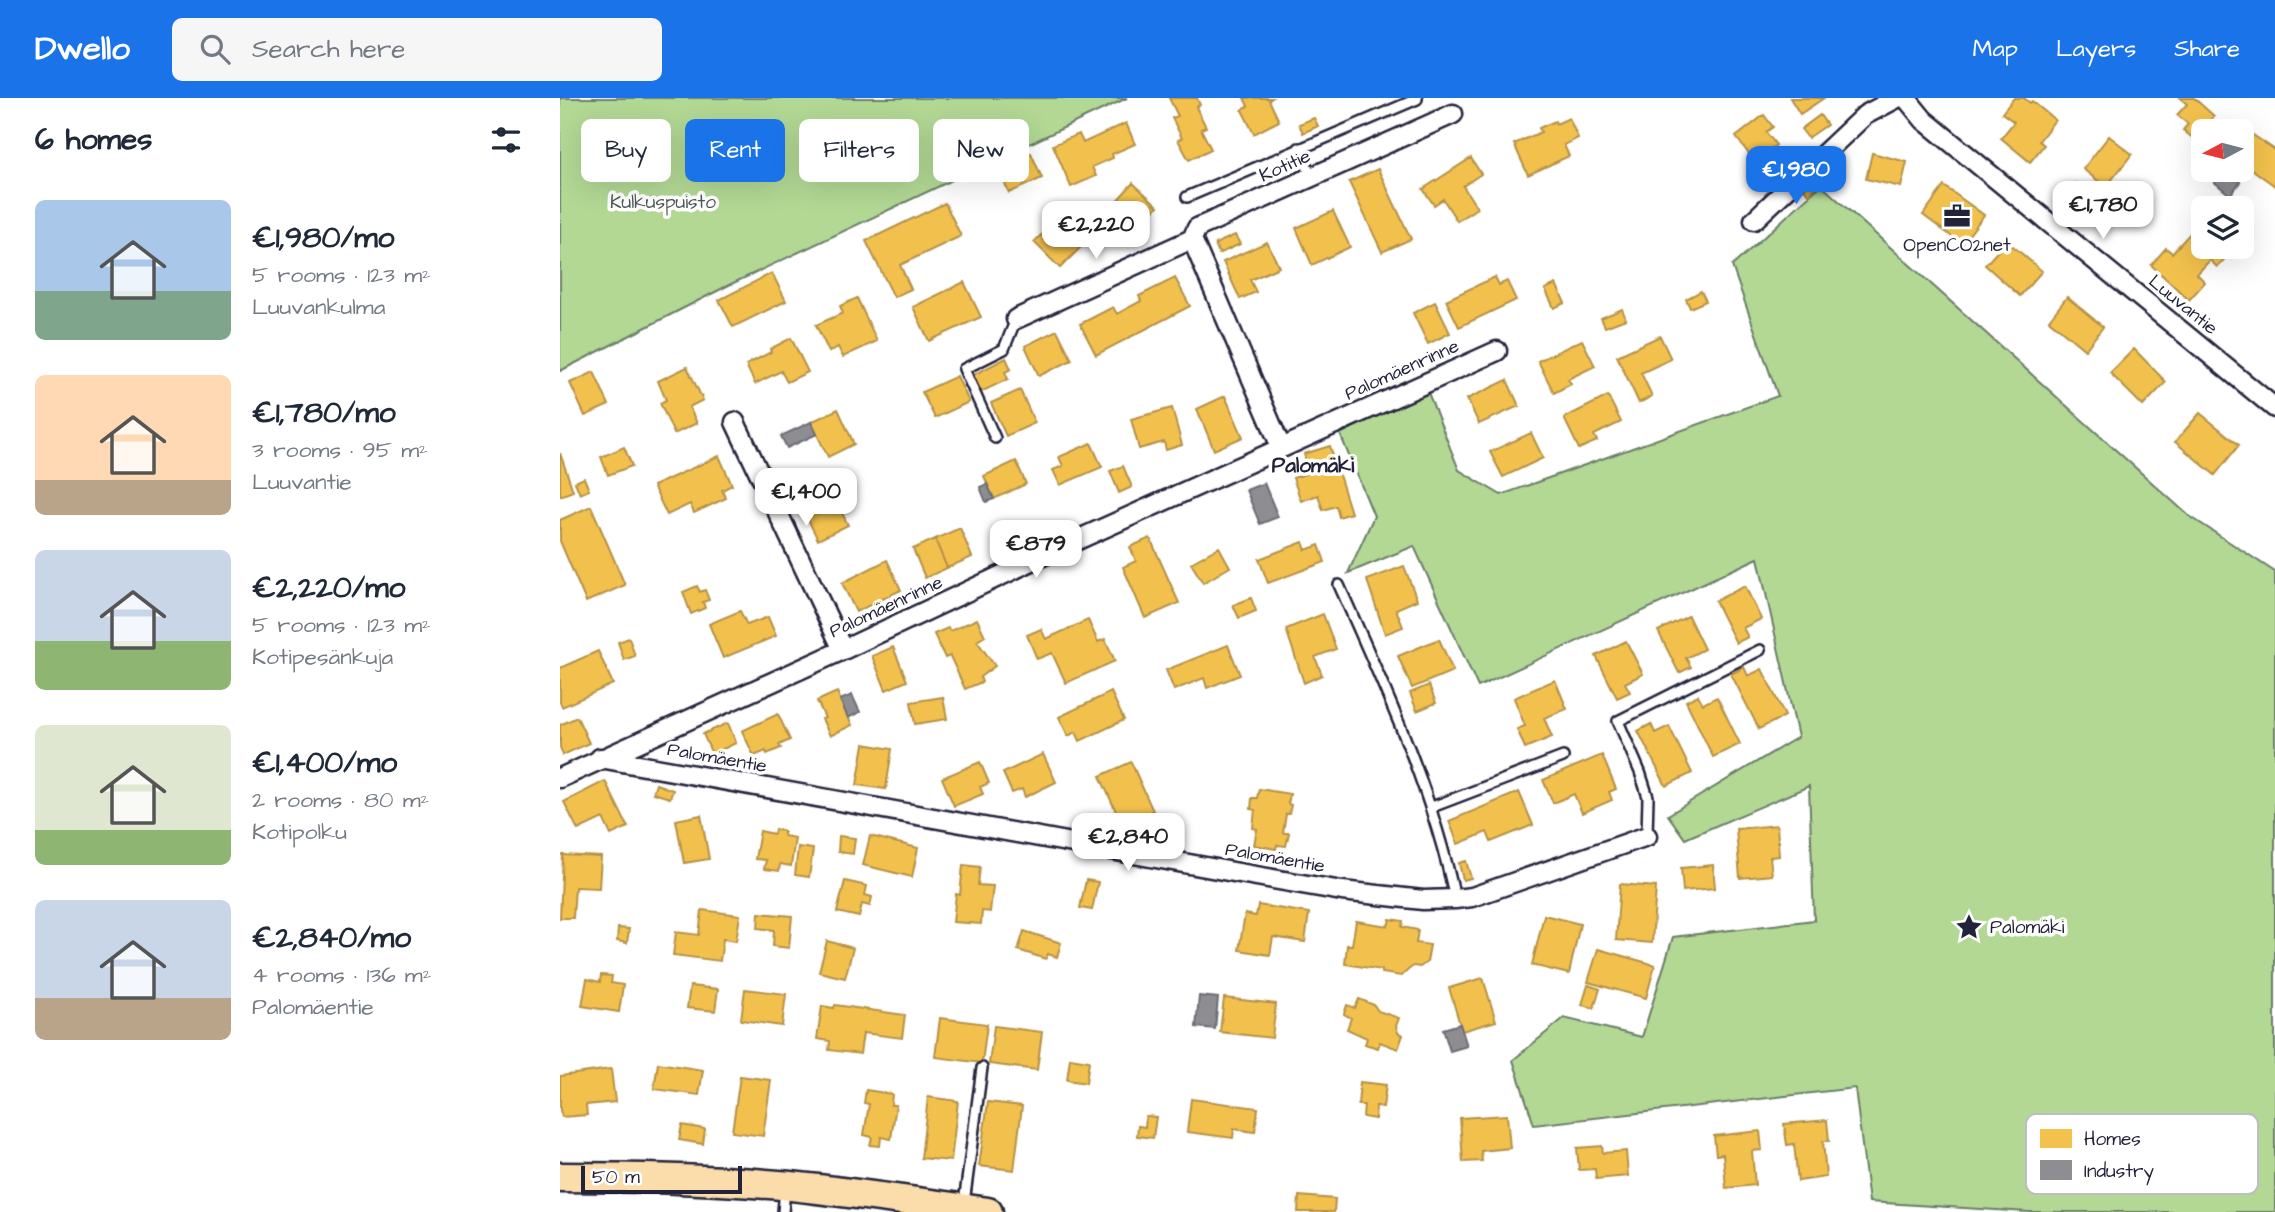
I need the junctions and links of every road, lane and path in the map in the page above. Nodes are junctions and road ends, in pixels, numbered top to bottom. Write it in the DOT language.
graph roads {
  1 [pos="1897,98"];
  2 [pos="1906,98"];
  3 [pos="1417,99"];
  4 [pos="1453,114"];
  5 [pos="1299,148"];
  6 [pos="1312,178"];
  7 [pos="1186,197"];
  8 [pos="1754,220"];
  9 [pos="1192,239"];
  10 [pos="1016,319"];
  11 [pos="1497,351"];
  12 [pos="2275,408"];
  13 [pos="735,422"];
  14 [pos="995,438"];
  15 [pos="1281,447"];
  16 [pos="1339,585"];
  17 [pos="843,650"];
  18 [pos="1760,650"];
  19 [pos="1563,757"];
  20 [pos="600,758"];
  21 [pos="560,778"];
  22 [pos="1432,807"];
  23 [pos="1647,836"];
  24 [pos="1455,899"];
  25 [pos="982,1068"];
  26 [pos="560,1177"];
  27 [pos="784,1199"];
  28 [pos="975,1210"];
  1 -- 8 [label="street"];
  2 -- 12 [label="street, Luuvantie"];
  3 -- 5 [label="lane"];
  4 -- 6 [label="street, Kotitie"];
  5 -- 6 [label="lane"];
  5 -- 7 [label="lane"];
  6 -- 9 [label="street, Kotitie"];
  9 -- 10 [label="street, Kotitie"];
  9 -- 15 [label="street"];
  10 -- 14 [label="lane"];
  11 -- 15 [label="street, Palomäenrinne"];
  13 -- 17 [label="street"];
  15 -- 17 [label="street, Palomäenrinne"];
  16 -- 22 [label="lane"];
  17 -- 20 [label="street, Palomäenrinne"];
  18 -- 23 [label="lane"];
  19 -- 22 [label="lane"];
  20 -- 21 [label="street, Palomäenrinne"];
  20 -- 24 [label="street, Palomäentie"];
  22 -- 24 [label="lane"];
  23 -- 24 [label="street, Palomäentie"];
  25 -- 28 [label="lane"];
  26 -- 27 [label="main road"];
  27 -- 28 [label="main road"];
}
